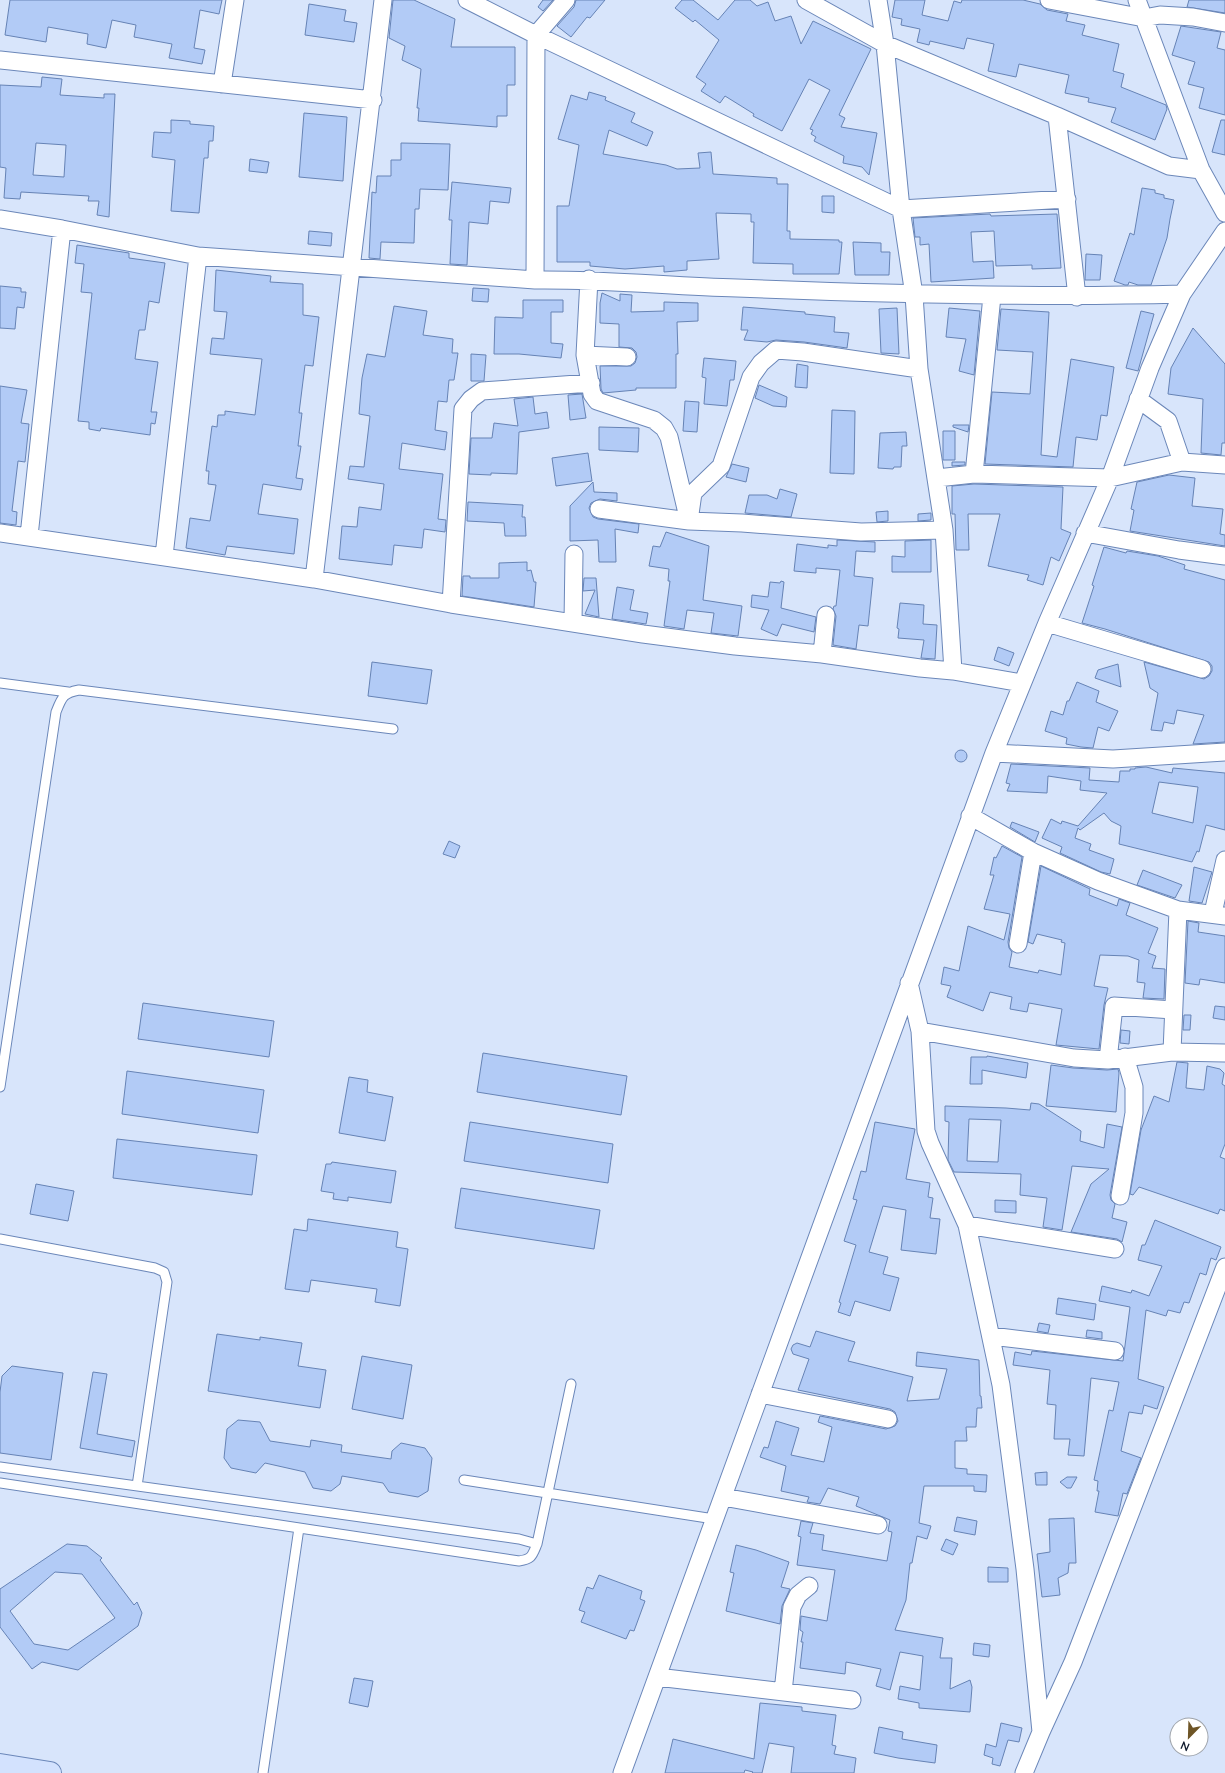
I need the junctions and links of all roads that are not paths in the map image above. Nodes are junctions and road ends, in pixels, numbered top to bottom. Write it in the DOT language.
graph roads {
  1 [pos="235,0"];
  2 [pos="384,0"];
  3 [pos="467,0"];
  4 [pos="566,0"];
  5 [pos="806,0"];
  6 [pos="878,0"];
  7 [pos="1049,0"];
  8 [pos="1137,0"];
  9 [pos="1144,18"];
  10 [pos="1225,23"];
  11 [pos="536,36"];
  12 [pos="885,44"];
  13 [pos="0,60"];
  14 [pos="222,84"];
  15 [pos="372,100"];
  16 [pos="1057,116"];
  17 [pos="1201,170"];
  18 [pos="1067,199"];
  19 [pos="901,209"];
  20 [pos="1225,213"];
  21 [pos="0,219"];
  22 [pos="62,229"];
  23 [pos="1225,231"];
  24 [pos="198,256"];
  25 [pos="352,267"];
  26 [pos="589,279"];
  27 [pos="535,280"];
  28 [pos="1182,294"];
  29 [pos="914,295"];
  30 [pos="992,296"];
  31 [pos="1077,296"];
  32 [pos="585,355"];
  33 [pos="627,357"];
  34 [pos="919,369"];
  35 [pos="591,383"];
  36 [pos="1138,399"];
  37 [pos="1182,462"];
  38 [pos="1225,465"];
  39 [pos="974,474"];
  40 [pos="937,478"];
  41 [pos="1110,478"];
  42 [pos="599,509"];
  43 [pos="689,522"];
  44 [pos="944,530"];
  45 [pos="0,533"];
  46 [pos="1085,533"];
  47 [pos="29,536"];
  48 [pos="574,554"];
  49 [pos="164,556"];
  50 [pos="1225,556"];
  51 [pos="314,579"];
  52 [pos="451,604"];
  53 [pos="826,615"];
  54 [pos="573,623"];
  55 [pos="1047,623"];
  56 [pos="822,654"];
  57 [pos="1202,669"];
  58 [pos="953,671"];
  59 [pos="0,683"];
  60 [pos="1022,683"];
  61 [pos="68,692"];
  62 [pos="393,729"];
  63 [pos="1225,752"];
  64 [pos="994,753"];
  65 [pos="970,816"];
  66 [pos="1033,852"];
  67 [pos="1225,860"];
  68 [pos="1178,910"];
  69 [pos="1219,915"];
  70 [pos="1018,944"];
  71 [pos="909,983"];
  72 [pos="1173,1010"];
  73 [pos="920,1031"];
  74 [pos="1172,1052"];
  75 [pos="1225,1054"];
  76 [pos="1125,1057"];
  77 [pos="1108,1060"];
  78 [pos="0,1087"];
  79 [pos="1120,1196"];
  80 [pos="967,1225"];
  81 [pos="0,1239"];
  82 [pos="1115,1249"];
  83 [pos="1225,1267"];
  84 [pos="991,1336"];
  85 [pos="1115,1351"];
  86 [pos="570,1384"];
  87 [pos="760,1394"];
  88 [pos="888,1419"];
  89 [pos="0,1467"];
  90 [pos="464,1480"];
  91 [pos="0,1483"];
  92 [pos="137,1486"];
  93 [pos="547,1493"];
  94 [pos="723,1498"];
  95 [pos="714,1519"];
  96 [pos="878,1526"];
  97 [pos="299,1528"];
  98 [pos="537,1544"];
  99 [pos="809,1586"];
  100 [pos="657,1677"];
  101 [pos="783,1692"];
  102 [pos="852,1700"];
  103 [pos="1041,1732"];
  104 [pos="0,1765"];
  105 [pos="50,1773"];
  106 [pos="263,1773"];
  107 [pos="622,1773"];
  108 [pos="1024,1773"];
  1 -- 14 [label="street"];
  2 -- 15 [label="street"];
  3 -- 11 [label="street"];
  4 -- 11 [label="street"];
  5 -- 12 [label="street"];
  6 -- 12 [label="street"];
  7 -- 9 [label="street"];
  8 -- 9 [label="street"];
  9 -- 10 [label="street"];
  9 -- 17 [label="street"];
  11 -- 19 [label="street"];
  11 -- 27 [label="street"];
  12 -- 16 [label="street"];
  12 -- 19 [label="street"];
  13 -- 14 [label="street"];
  14 -- 15 [label="street"];
  15 -- 25 [label="street"];
  16 -- 17 [label="street"];
  16 -- 18 [label="street"];
  17 -- 20 [label="street"];
  18 -- 19 [label="street"];
  18 -- 31 [label="street"];
  19 -- 29 [label="street"];
  21 -- 22 [label="street"];
  22 -- 24 [label="street"];
  22 -- 47 [label="street"];
  23 -- 28 [label="street"];
  24 -- 25 [label="street"];
  24 -- 49 [label="street"];
  25 -- 27 [label="street"];
  25 -- 51 [label="street"];
  26 -- 27 [label="street"];
  26 -- 29 [label="street"];
  26 -- 32 [label="street"];
  28 -- 31 [label="street"];
  28 -- 36 [label="street"];
  29 -- 30 [label="street"];
  29 -- 34 [label="street"];
  30 -- 31 [label="street"];
  30 -- 39 [label="street"];
  32 -- 33 [label="street"];
  32 -- 35 [label="street"];
  34 -- 40 [label="street"];
  34 -- 43 [label="street"];
  35 -- 43 [label="street"];
  35 -- 52 [label="street"];
  36 -- 37 [label="street"];
  36 -- 41 [label="street"];
  37 -- 38 [label="street"];
  37 -- 41 [label="street"];
  39 -- 40 [label="street"];
  39 -- 41 [label="street"];
  40 -- 44 [label="street"];
  41 -- 46 [label="street"];
  42 -- 43 [label="street"];
  43 -- 44 [label="street"];
  44 -- 58 [label="street"];
  45 -- 47 [label="street"];
  46 -- 50 [label="street"];
  46 -- 55 [label="street"];
  47 -- 49 [label="street"];
  48 -- 54 [label="street"];
  49 -- 51 [label="street"];
  51 -- 52 [label="street"];
  52 -- 54 [label="street"];
  53 -- 56 [label="street"];
  54 -- 56 [label="street"];
  55 -- 57 [label="street"];
  55 -- 60 [label="street"];
  56 -- 58 [label="street"];
  58 -- 60 [label="street"];
  59 -- 61 [label="lane"];
  60 -- 64 [label="street"];
  61 -- 62 [label="lane"];
  61 -- 78 [label="lane"];
  63 -- 64 [label="street"];
  64 -- 65 [label="street"];
  65 -- 66 [label="street"];
  65 -- 71 [label="street"];
  66 -- 68 [label="street"];
  66 -- 70 [label="street"];
  67 -- 69 [label="street"];
  68 -- 69 [label="street"];
  68 -- 72 [label="street"];
  71 -- 73 [label="street"];
  71 -- 87 [label="street"];
  72 -- 74 [label="street"];
  72 -- 77 [label="street"];
  73 -- 77 [label="street"];
  73 -- 80 [label="street"];
  74 -- 75 [label="street"];
  74 -- 76 [label="street"];
  76 -- 77 [label="street"];
  76 -- 79 [label="street"];
  80 -- 82 [label="street"];
  80 -- 84 [label="street"];
  81 -- 92 [label="lane"];
  83 -- 103 [label="street"];
  84 -- 85 [label="street"];
  84 -- 103 [label="street"];
  86 -- 93 [label="lane"];
  87 -- 88 [label="street"];
  87 -- 94 [label="street"];
  89 -- 92 [label="lane"];
  90 -- 93 [label="lane"];
  91 -- 97 [label="lane"];
  92 -- 98 [label="lane"];
  93 -- 95 [label="lane"];
  93 -- 98 [label="lane"];
  94 -- 95 [label="street"];
  94 -- 96 [label="street"];
  95 -- 100 [label="street"];
  97 -- 98 [label="lane"];
  97 -- 106 [label="lane"];
  99 -- 101 [label="street"];
  100 -- 101 [label="street"];
  100 -- 107 [label="street"];
  101 -- 102 [label="street"];
  103 -- 108 [label="street"];
  104 -- 105 [label="street"];
}
